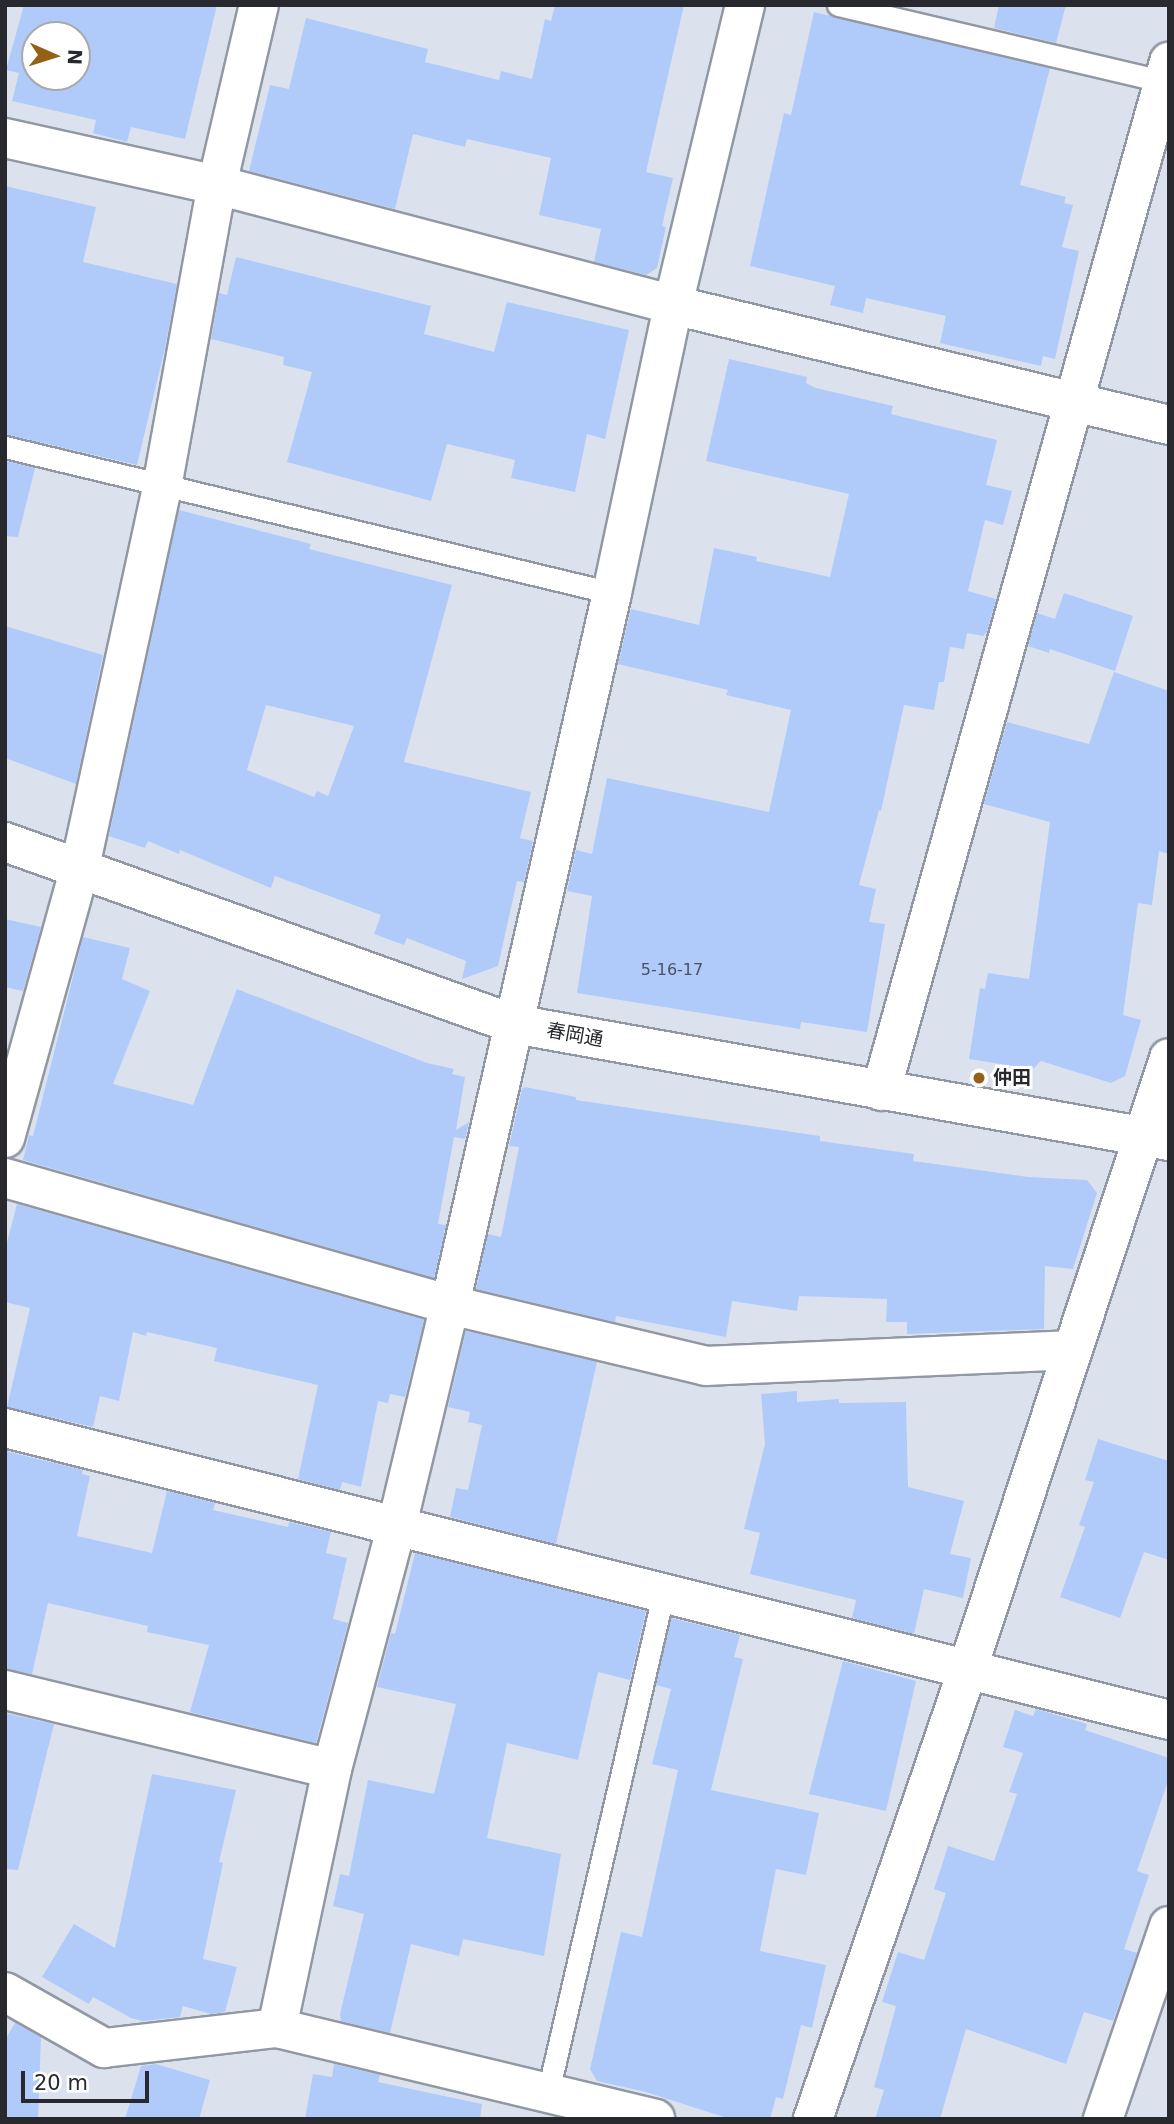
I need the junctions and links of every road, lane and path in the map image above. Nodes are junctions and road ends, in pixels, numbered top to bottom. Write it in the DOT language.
graph roads {
  1 [pos="260,5"];
  2 [pos="745,5"];
  3 [pos="838,5"];
  4 [pos="1166,72"];
  5 [pos="5,138"];
  6 [pos="217,185"];
  7 [pos="673,305"];
  8 [pos="1073,401"];
  9 [pos="1169,425"];
  10 [pos="5,447"];
  11 [pos="162,487"];
  12 [pos="612,593"];
  13 [pos="5,842"];
  14 [pos="80,867"];
  15 [pos="514,1024"];
  16 [pos="1169,1058"];
  17 [pos="881,1091"];
  18 [pos="5,1138"];
  19 [pos="1156,1138"];
  20 [pos="5,1178"];
  21 [pos="450,1305"];
  22 [pos="1073,1350"];
  23 [pos="5,1428"];
  24 [pos="397,1525"];
  25 [pos="663,1595"];
  26 [pos="968,1668"];
  27 [pos="5,1690"];
  28 [pos="1169,1720"];
  29 [pos="332,1769"];
  30 [pos="1169,1926"];
  31 [pos="5,1992"];
  32 [pos="277,2028"];
  33 [pos="548,2092"];
  34 [pos="636,2116"];
  35 [pos="813,2119"];
  36 [pos="1103,2119"];
  1 -- 6 [label="street"];
  2 -- 7 [label="street"];
  3 -- 4 [label="lane"];
  4 -- 8 [label="street"];
  5 -- 6 [label="street"];
  6 -- 7 [label="street"];
  6 -- 11 [label="street"];
  7 -- 8 [label="street"];
  7 -- 12 [label="street"];
  8 -- 9 [label="street"];
  8 -- 17 [label="street"];
  10 -- 11 [label="lane"];
  11 -- 12 [label="lane"];
  11 -- 14 [label="street"];
  12 -- 15 [label="street"];
  13 -- 14 [label="street, 春岡通"];
  14 -- 15 [label="street, 春岡通"];
  14 -- 18 [label="street"];
  15 -- 17 [label="street, 春岡通"];
  15 -- 21 [label="street"];
  16 -- 19 [label="street"];
  17 -- 19 [label="street, 春岡通"];
  19 -- 22 [label="street"];
  20 -- 21 [label="street"];
  21 -- 22 [label="street"];
  21 -- 24 [label="street"];
  22 -- 26 [label="street"];
  23 -- 24 [label="street"];
  24 -- 25 [label="street"];
  24 -- 29 [label="street"];
  25 -- 26 [label="street"];
  25 -- 33 [label="lane"];
  26 -- 28 [label="street"];
  26 -- 35 [label="street"];
  27 -- 29 [label="street"];
  29 -- 32 [label="street"];
  30 -- 36 [label="street"];
  31 -- 32 [label="street"];
  32 -- 33 [label="street"];
  33 -- 34 [label="street"];
}
